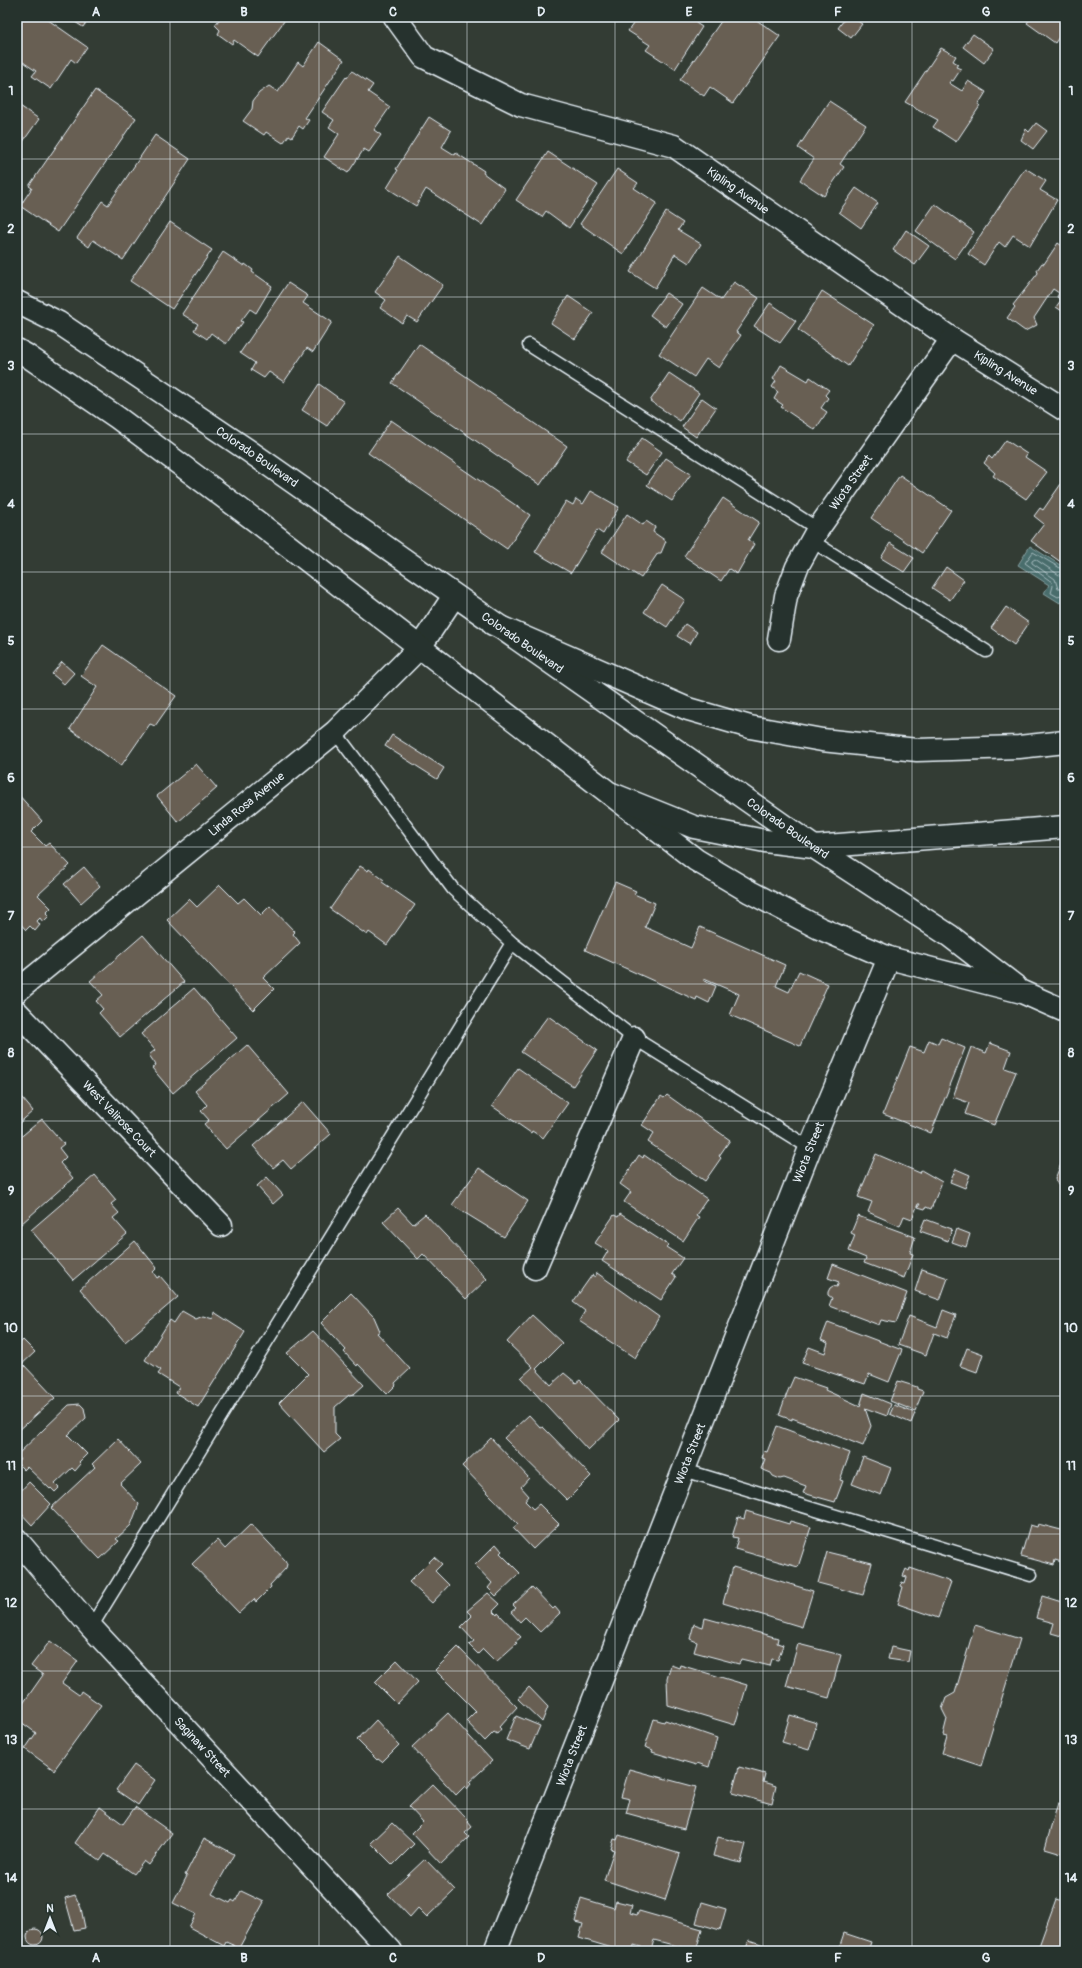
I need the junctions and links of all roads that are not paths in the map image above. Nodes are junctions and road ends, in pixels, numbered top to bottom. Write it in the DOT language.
graph roads {
  1 [pos="395,17"];
  2 [pos="17,302"];
  3 [pos="952,339"];
  4 [pos="529,345"];
  5 [pos="17,350"];
  6 [pos="1065,410"];
  7 [pos="815,535"];
  8 [pos="454,596"];
  9 [pos="493,624"];
  10 [pos="779,639"];
  11 [pos="420,647"];
  12 [pos="986,651"];
  13 [pos="335,732"];
  14 [pos="1065,742"];
  15 [pos="612,794"];
  16 [pos="1065,827"];
  17 [pos="814,848"];
  18 [pos="512,942"];
  19 [pos="889,958"];
  20 [pos="17,991"];
  21 [pos="1022,992"];
  22 [pos="1065,1011"];
  23 [pos="17,1012"];
  24 [pos="634,1038"];
  25 [pos="810,1148"];
  26 [pos="221,1225"];
  27 [pos="535,1268"];
  28 [pos="684,1470"];
  29 [pos="17,1540"];
  30 [pos="1031,1576"];
  31 [pos="91,1627"];
  32 [pos="391,1951"];
  33 [pos="495,1951"];
  1 -- 3 [label="main road, Kipling Avenue"];
  2 -- 8 [label="main road, Colorado Boulevard"];
  3 -- 6 [label="main road, Kipling Avenue"];
  3 -- 7 [label="main road, Wiota Street"];
  4 -- 7 [label="lane"];
  5 -- 11 [label="main road, Colorado Boulevard"];
  7 -- 10 [label="main road, Wiota Street"];
  7 -- 12 [label="lane"];
  8 -- 9 [label="main road, Colorado Boulevard"];
  8 -- 11 [label="main road, Linda Rosa Avenue"];
  9 -- 14 [label="main road"];
  9 -- 17 [label="main road, Colorado Boulevard"];
  11 -- 13 [label="main road, Linda Rosa Avenue"];
  11 -- 15 [label="main road, Colorado Boulevard"];
  13 -- 18 [label="lane"];
  13 -- 20 [label="main road, Linda Rosa Avenue"];
  15 -- 17 [label="main road"];
  15 -- 19 [label="main road, Colorado Boulevard"];
  16 -- 17 [label="main road"];
  17 -- 21 [label="main road, Colorado Boulevard"];
  18 -- 24 [label="lane"];
  18 -- 31 [label="lane"];
  19 -- 21 [label="main road, Colorado Boulevard"];
  19 -- 25 [label="main road, Wiota Street"];
  21 -- 22 [label="main road, Colorado Boulevard"];
  23 -- 26 [label="main road, West Valirose Court"];
  24 -- 25 [label="lane"];
  24 -- 27 [label="main road"];
  25 -- 28 [label="main road, Wiota Street"];
  28 -- 30 [label="lane"];
  28 -- 33 [label="main road, Wiota Street"];
  29 -- 31 [label="main road, Saginaw Street"];
  31 -- 32 [label="main road, Saginaw Street"];
}
